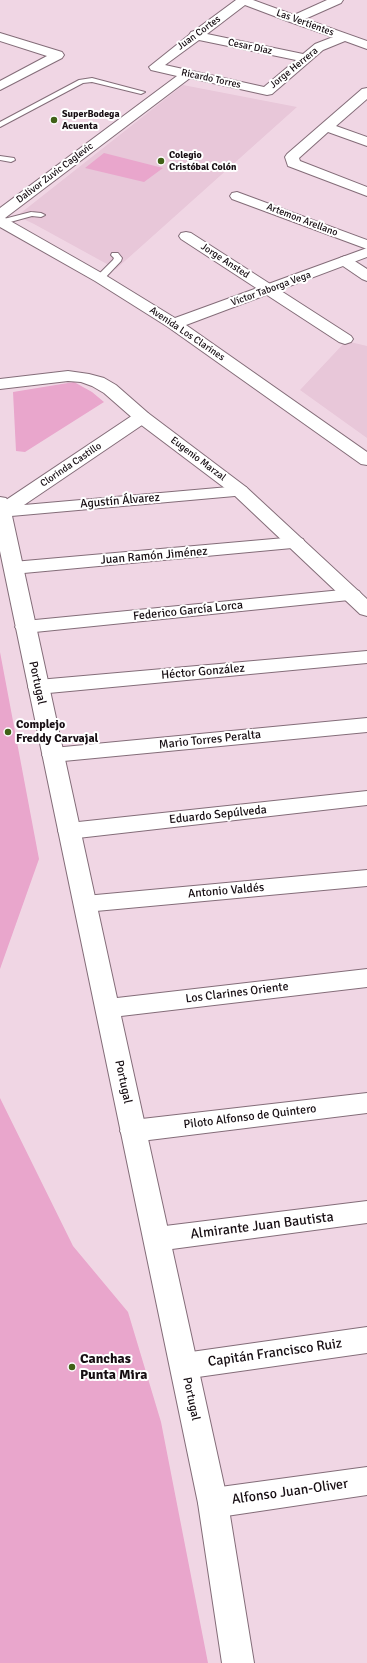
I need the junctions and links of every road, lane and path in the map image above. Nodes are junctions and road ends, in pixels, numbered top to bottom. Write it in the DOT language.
graph roads {
  1 [pos="243,0"];
  2 [pos="337,0"];
  3 [pos="294,19"];
  4 [pos="195,35"];
  5 [pos="0,37"];
  6 [pos="344,37"];
  7 [pos="367,45"];
  8 [pos="305,58"];
  9 [pos="155,67"];
  10 [pos="187,74"];
  11 [pos="3,81"];
  12 [pos="267,91"];
  13 [pos="140,92"];
  14 [pos="366,93"];
  15 [pos="0,125"];
  16 [pos="326,127"];
  17 [pos="367,142"];
  18 [pos="0,158"];
  19 [pos="11,160"];
  20 [pos="367,192"];
  21 [pos="237,196"];
  22 [pos="41,215"];
  23 [pos="1,220"];
  24 [pos="186,236"];
  25 [pos="367,245"];
  26 [pos="367,252"];
  27 [pos="115,254"];
  28 [pos="345,261"];
  29 [pos="367,276"];
  30 [pos="100,278"];
  31 [pos="268,289"];
  32 [pos="174,324"];
  33 [pos="345,339"];
  34 [pos="0,384"];
  35 [pos="142,417"];
  36 [pos="367,460"];
  37 [pos="240,491"];
  38 [pos="1,517"];
  39 [pos="296,543"];
  40 [pos="13,568"];
  41 [pos="352,595"];
  42 [pos="367,610"];
  43 [pos="25,627"];
  44 [pos="367,657"];
  45 [pos="38,688"];
  46 [pos="367,725"];
  47 [pos="53,755"];
  48 [pos="367,798"];
  49 [pos="69,831"];
  50 [pos="367,878"];
  51 [pos="85,904"];
  52 [pos="367,978"];
  53 [pos="107,1008"];
  54 [pos="367,1103"];
  55 [pos="133,1131"];
  56 [pos="367,1212"];
  57 [pos="157,1239"];
  58 [pos="367,1340"];
  59 [pos="184,1366"];
  60 [pos="367,1481"];
  61 [pos="213,1503"];
  62 [pos="238,1663"];
  1 -- 3 [label="street, Las Vertientes"];
  1 -- 4 [label="street, Juan Cortes"];
  2 -- 3 [label="street"];
  3 -- 6 [label="street, Las Vertientes"];
  4 -- 8 [label="street, Cesar Díaz"];
  4 -- 9 [label="street, Juan Cortes"];
  5 -- 11 [label="street"];
  6 -- 7 [label="street, Las Vertientes"];
  6 -- 8 [label="street, Jorge Herrera"];
  8 -- 12 [label="street, Jorge Herrera"];
  9 -- 10 [label="street, Ricardo Torres"];
  10 -- 12 [label="street, Ricardo Torres"];
  10 -- 23 [label="street, Dalivor Zuvic Caglevic"];
  13 -- 15 [label="lane"];
  14 -- 16 [label="street"];
  16 -- 17 [label="street"];
  16 -- 20 [label="street"];
  18 -- 19 [label="lane"];
  21 -- 25 [label="street, Artemon Arellano"];
  22 -- 23 [label="lane"];
  23 -- 30 [label="street, Avenida Los Clarines"];
  24 -- 31 [label="street, Jorge Ansted"];
  26 -- 28 [label="street, Víctor Taborga Vega"];
  27 -- 30 [label="lane"];
  28 -- 29 [label="street"];
  28 -- 31 [label="street, Víctor Taborga Vega"];
  30 -- 32 [label="street, Avenida Los Clarines"];
  31 -- 32 [label="street, Víctor Taborga Vega"];
  31 -- 33 [label="street, Jorge Ansted"];
  32 -- 36 [label="street, Avenida Los Clarines"];
  34 -- 35 [label="street, Eugenio Marzal"];
  35 -- 37 [label="street, Eugenio Marzal"];
  35 -- 38 [label="street, Clorinda Castillo"];
  37 -- 38 [label="street, Agustín Álvarez"];
  37 -- 39 [label="street, Eugenio Marzal"];
  38 -- 40 [label="street, Portugal"];
  39 -- 40 [label="street, Juan Ramón Jiménez"];
  39 -- 41 [label="street, Eugenio Marzal"];
  40 -- 43 [label="street, Portugal"];
  41 -- 42 [label="street, Eugenio Marzal"];
  41 -- 43 [label="street, Federico García Lorca"];
  43 -- 45 [label="street, Portugal"];
  44 -- 45 [label="street, Héctor González"];
  45 -- 47 [label="street, Portugal"];
  46 -- 47 [label="street, Mario Torres Peralta"];
  47 -- 49 [label="street, Portugal"];
  48 -- 49 [label="street, Eduardo Sepúlveda"];
  49 -- 51 [label="street, Portugal"];
  50 -- 51 [label="street, Antonio Valdés"];
  51 -- 53 [label="street, Portugal"];
  52 -- 53 [label="street, Los Clarines Oriente"];
  53 -- 55 [label="street, Portugal"];
  54 -- 55 [label="street, Piloto Alfonso de Quintero"];
  55 -- 57 [label="street, Portugal"];
  56 -- 57 [label="street, Almirante Juan Bautista"];
  57 -- 59 [label="street, Portugal"];
  58 -- 59 [label="street, Capitán Francisco Ruiz"];
  59 -- 61 [label="street, Portugal"];
  60 -- 61 [label="street, Alfonso Juan-Oliver"];
  61 -- 62 [label="street, Portugal"];
}
